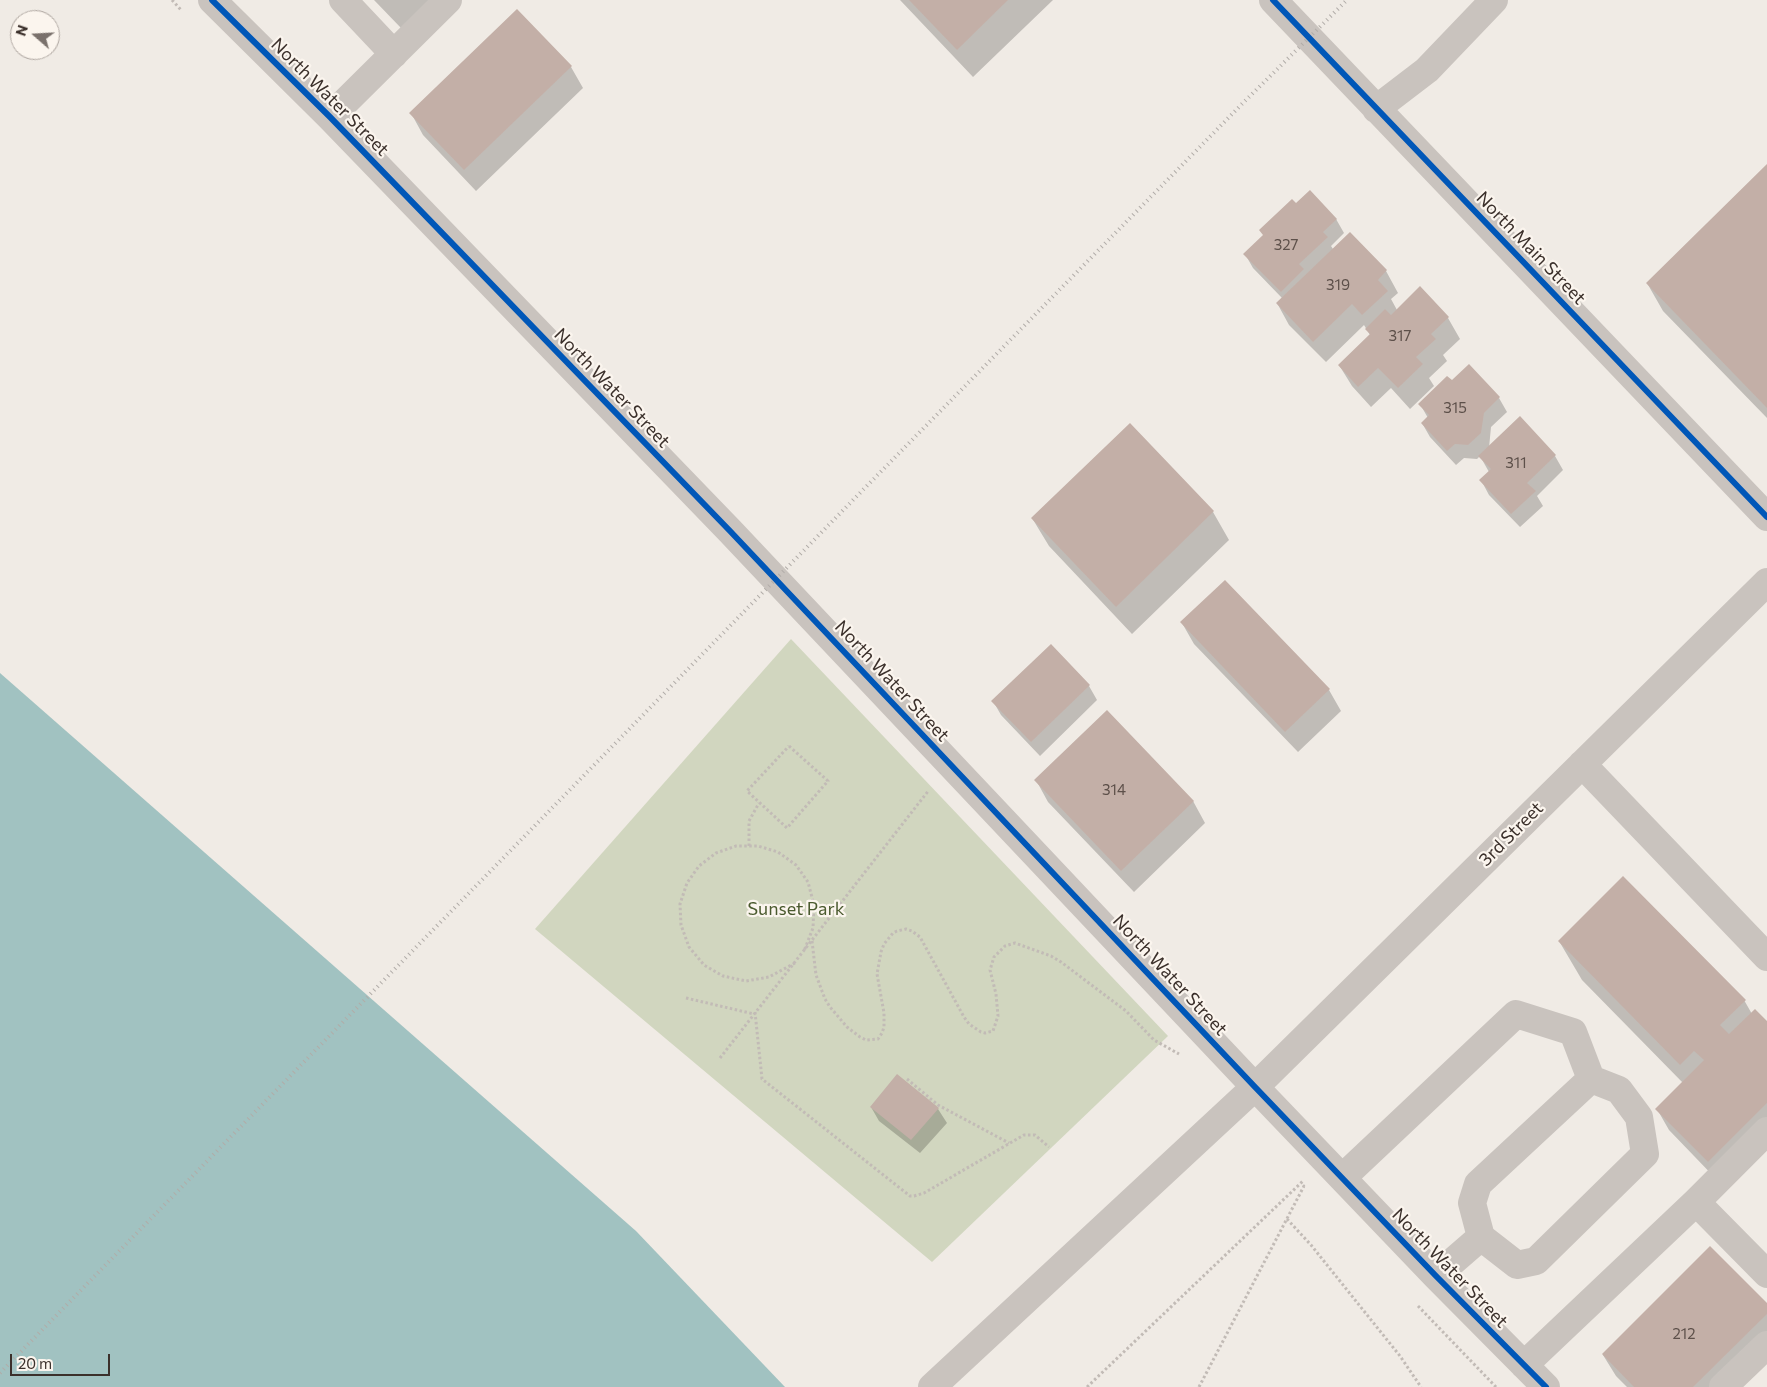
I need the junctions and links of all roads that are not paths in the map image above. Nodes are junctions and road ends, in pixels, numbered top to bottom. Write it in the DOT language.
graph roads {
  1 [pos="212,0"];
  2 [pos="343,0"];
  3 [pos="448,0"];
  4 [pos="1273,0"];
  5 [pos="1494,0"];
  6 [pos="394,54"];
  7 [pos="1376,108"];
  8 [pos="330,117"];
  9 [pos="1767,517"];
  10 [pos="1767,582"];
  11 [pos="1582,764"];
  12 [pos="1767,957"];
  13 [pos="1591,1079"];
  14 [pos="1255,1087"];
  15 [pos="1767,1131"];
  16 [pos="1342,1178"];
  17 [pos="1696,1202"];
  18 [pos="1481,1237"];
  19 [pos="1767,1274"];
  20 [pos="1436,1276"];
  21 [pos="1767,1345"];
  22 [pos="1524,1365"];
  23 [pos="932,1387"];
  24 [pos="1546,1387"];
  25 [pos="1724,1387"];
  1 -- 8 [label="street, North Water Street"];
  2 -- 6 [label="street"];
  3 -- 6 [label="street"];
  4 -- 7 [label="street, North Main Street"];
  5 -- 7 [label="street"];
  6 -- 8 [label="street"];
  7 -- 9 [label="street, North Main Street"];
  8 -- 14 [label="street, North Water Street"];
  10 -- 11 [label="street, 3rd Street"];
  11 -- 12 [label="street"];
  11 -- 14 [label="street, 3rd Street"];
  13 -- 16 [label="street"];
  13 -- 18 [label="street"];
  13 -- 18 [label="street"];
  14 -- 16 [label="street, North Water Street"];
  14 -- 23 [label="street, 3rd Street"];
  15 -- 17 [label="street"];
  16 -- 20 [label="street, North Water Street"];
  17 -- 19 [label="street"];
  17 -- 22 [label="street"];
  18 -- 20 [label="street"];
  20 -- 22 [label="street, North Water Street"];
  21 -- 25 [label="street"];
  22 -- 24 [label="street, North Water Street"];
}
